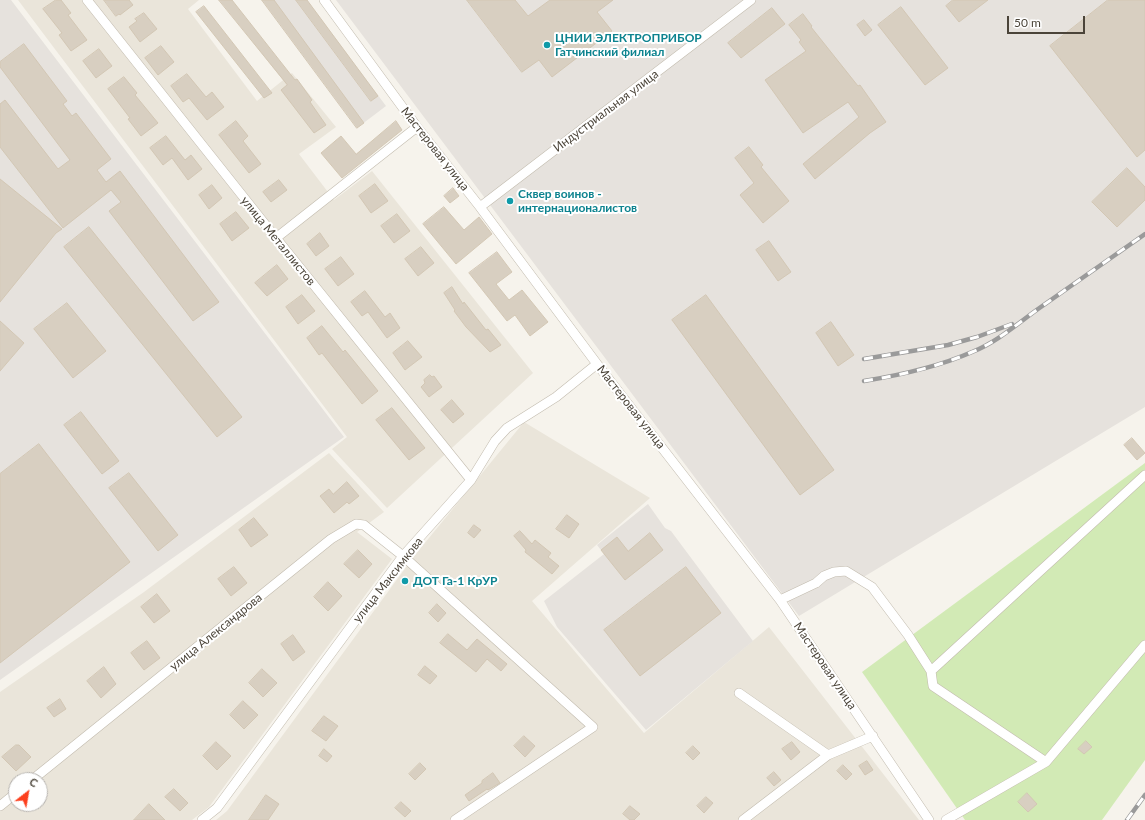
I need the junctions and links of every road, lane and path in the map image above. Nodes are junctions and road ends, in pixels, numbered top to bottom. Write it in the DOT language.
graph roads {
  1 [pos="87,0"];
  2 [pos="324,0"];
  3 [pos="751,0"];
  4 [pos="417,127"];
  5 [pos="480,207"];
  6 [pos="276,238"];
  7 [pos="597,364"];
  8 [pos="1145,475"];
  9 [pos="471,480"];
  10 [pos="403,556"];
  11 [pos="780,600"];
  12 [pos="1145,645"];
  13 [pos="931,671"];
  14 [pos="739,693"];
  15 [pos="872,736"];
  16 [pos="828,755"];
  17 [pos="1046,762"];
  18 [pos="42,772"];
  19 [pos="8,800"];
  20 [pos="0,806"];
  21 [pos="202,820"];
  22 [pos="455,820"];
  23 [pos="743,820"];
  24 [pos="929,820"];
  25 [pos="946,820"];
  1 -- 6 [label="street, улица Металлистов"];
  2 -- 4 [label="street, Мастеровая улица"];
  3 -- 5 [label="street, Индустриальная улица"];
  4 -- 5 [label="street, Мастеровая улица"];
  4 -- 6 [label="street"];
  5 -- 7 [label="street, Мастеровая улица"];
  6 -- 9 [label="street, улица Металлистов"];
  7 -- 9 [label="street, улица Максимкова"];
  7 -- 11 [label="street, Мастеровая улица"];
  8 -- 13 [label="street"];
  9 -- 10 [label="street, улица Максимкова"];
  10 -- 18 [label="street, улица Александрова"];
  10 -- 21 [label="street, улица Максимкова"];
  10 -- 22 [label="street, улица Александрова"];
  11 -- 13 [label="street"];
  11 -- 15 [label="street, Мастеровая улица"];
  12 -- 17 [label="street"];
  13 -- 17 [label="street"];
  14 -- 16 [label="street"];
  15 -- 16 [label="street"];
  15 -- 24 [label="street, Мастеровая улица"];
  16 -- 23 [label="street"];
  17 -- 25 [label="street"];
  19 -- 20 [label="street"];
}
